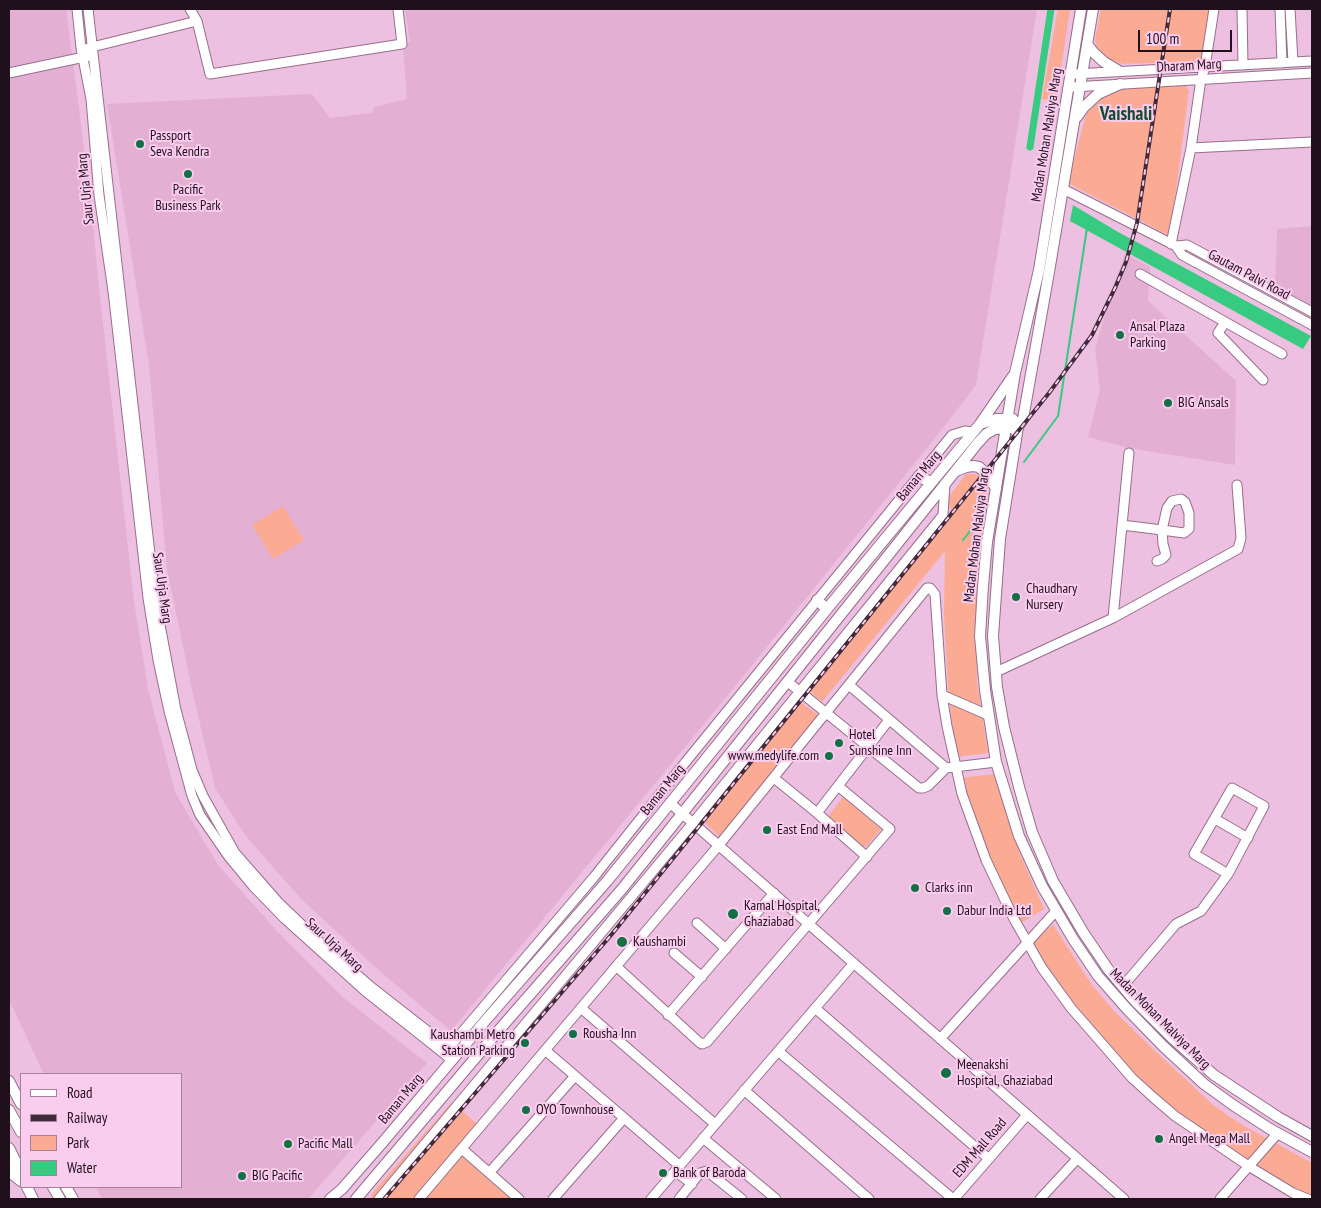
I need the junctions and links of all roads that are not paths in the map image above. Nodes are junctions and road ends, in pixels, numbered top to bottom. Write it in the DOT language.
graph roads {
  1 [pos="77,9"];
  2 [pos="88,9"];
  3 [pos="190,9"];
  4 [pos="398,9"];
  5 [pos="1081,9"];
  6 [pos="1093,9"];
  7 [pos="1214,9"];
  8 [pos="1242,9"];
  9 [pos="1280,9"];
  10 [pos="1290,9"];
  11 [pos="198,22"];
  12 [pos="1087,44"];
  13 [pos="93,51"];
  14 [pos="82,53"];
  15 [pos="1312,61"];
  16 [pos="1293,62"];
  17 [pos="1282,63"];
  18 [pos="1243,65"];
  19 [pos="1206,67"];
  20 [pos="1119,71"];
  21 [pos="1312,72"];
  22 [pos="9,73"];
  23 [pos="1070,74"];
  24 [pos="1082,74"];
  25 [pos="1201,79"];
  26 [pos="1120,84"];
  27 [pos="1080,87"];
  28 [pos="1068,88"];
  29 [pos="1074,120"];
  30 [pos="1312,142"];
  31 [pos="1191,148"];
  32 [pos="1063,189"];
  33 [pos="110,238"];
  34 [pos="1173,245"];
  35 [pos="1140,274"];
  36 [pos="1312,312"];
  37 [pos="1225,322"];
  38 [pos="1312,325"];
  39 [pos="1282,354"];
  40 [pos="1015,373"];
  41 [pos="1263,380"];
  42 [pos="1020,423"];
  43 [pos="1006,424"];
  44 [pos="977,428"];
  45 [pos="1129,452"];
  46 [pos="955,472"];
  47 [pos="918,477"];
  48 [pos="932,482"];
  49 [pos="945,483"];
  50 [pos="1237,485"];
  51 [pos="996,489"];
  52 [pos="1122,525"];
  53 [pos="1156,561"];
  54 [pos="817,600"];
  55 [pos="827,609"];
  56 [pos="1113,618"];
  57 [pos="822,638"];
  58 [pos="801,642"];
  59 [pos="793,652"];
  60 [pos="804,661"];
  61 [pos="996,672"];
  62 [pos="788,682"];
  63 [pos="849,685"];
  64 [pos="800,691"];
  65 [pos="942,695"];
  66 [pos="826,713"];
  67 [pos="988,715"];
  68 [pos="889,720"];
  69 [pos="868,748"];
  70 [pos="996,762"];
  71 [pos="956,767"];
  72 [pos="946,768"];
  73 [pos="774,778"];
  74 [pos="838,786"];
  75 [pos="670,803"];
  76 [pos="683,813"];
  77 [pos="817,813"];
  78 [pos="1028,816"];
  79 [pos="1215,819"];
  80 [pos="1015,821"];
  81 [pos="693,823"];
  82 [pos="1248,838"];
  83 [pos="719,845"];
  84 [pos="867,857"];
  85 [pos="1228,874"];
  86 [pos="774,893"];
  87 [pos="1056,911"];
  88 [pos="697,923"];
  89 [pos="809,924"];
  90 [pos="1026,943"];
  91 [pos="726,949"];
  92 [pos="674,953"];
  93 [pos="540,958"];
  94 [pos="854,963"];
  95 [pos="616,966"];
  96 [pos="553,969"];
  97 [pos="529,971"];
  98 [pos="702,977"];
  99 [pos="541,982"];
  100 [pos="1123,986"];
  101 [pos="581,1008"];
  102 [pos="815,1008"];
  103 [pos="668,1015"];
  104 [pos="1172,1038"];
  105 [pos="940,1039"];
  106 [pos="1166,1048"];
  107 [pos="446,1050"];
  108 [pos="545,1050"];
  109 [pos="778,1051"];
  110 [pos="454,1057"];
  111 [pos="575,1076"];
  112 [pos="9,1082"];
  113 [pos="744,1090"];
  114 [pos="20,1102"];
  115 [pos="9,1110"];
  116 [pos="1027,1115"];
  117 [pos="624,1118"];
  118 [pos="715,1124"];
  119 [pos="20,1130"];
  120 [pos="1277,1134"];
  121 [pos="1312,1136"];
  122 [pos="703,1138"];
  123 [pos="462,1149"];
  124 [pos="11,1152"];
  125 [pos="1312,1152"];
  126 [pos="989,1159"];
  127 [pos="1078,1159"];
  128 [pos="9,1167"];
  129 [pos="1250,1167"];
  130 [pos="678,1169"];
  131 [pos="20,1170"];
  132 [pos="489,1173"];
  133 [pos="20,1180"];
  134 [pos="692,1184"];
  135 [pos="54,1188"];
  136 [pos="67,1188"];
  137 [pos="342,1189"];
  138 [pos="60,1199"];
  139 [pos="73,1199"];
  140 [pos="330,1199"];
  141 [pos="335,1199"];
  142 [pos="356,1199"];
  143 [pos="379,1199"];
  144 [pos="419,1199"];
  145 [pos="519,1199"];
  146 [pos="553,1199"];
  147 [pos="651,1199"];
  148 [pos="679,1199"];
  149 [pos="742,1199"];
  150 [pos="776,1199"];
  151 [pos="869,1199"];
  152 [pos="953,1199"];
  153 [pos="1040,1199"];
  154 [pos="1123,1199"];
  155 [pos="1220,1199"];
  156 [pos="1308,1199"];
  1 -- 14 [label="street, Saur Urja Marg"];
  2 -- 13 [label="street, Saur Urja Marg"];
  3 -- 11 [label="street"];
  4 -- 11 [label="street"];
  5 -- 23 [label="main road, Madan Mohan Malviya Marg"];
  6 -- 12 [label="main road, Madan Mohan Malviya Marg"];
  7 -- 19 [label="street"];
  8 -- 18 [label="street"];
  9 -- 17 [label="street"];
  10 -- 16 [label="street"];
  11 -- 13 [label="street"];
  12 -- 20 [label="main road"];
  12 -- 24 [label="main road, Madan Mohan Malviya Marg"];
  13 -- 14 [label="street"];
  13 -- 33 [label="street, Saur Urja Marg"];
  14 -- 22 [label="street"];
  14 -- 33 [label="street, Saur Urja Marg"];
  15 -- 16 [label="street, Dharam Marg"];
  16 -- 17 [label="street, Dharam Marg"];
  17 -- 18 [label="street, Dharam Marg"];
  18 -- 19 [label="street, Dharam Marg"];
  19 -- 20 [label="street, Dharam Marg"];
  19 -- 25 [label="street"];
  20 -- 24 [label="street, Dharam Marg"];
  21 -- 25 [label="street, Dharam Marg"];
  23 -- 24 [label="street, Dharam Marg"];
  23 -- 28 [label="main road, Madan Mohan Malviya Marg"];
  24 -- 27 [label="main road, Madan Mohan Malviya Marg"];
  25 -- 26 [label="street, Dharam Marg"];
  25 -- 31 [label="street"];
  26 -- 27 [label="street, Dharam Marg"];
  26 -- 29 [label="main road"];
  27 -- 28 [label="street, Dharam Marg"];
  27 -- 29 [label="main road, Madan Mohan Malviya Marg"];
  28 -- 40 [label="main road, Madan Mohan Malviya Marg"];
  29 -- 32 [label="main road, Madan Mohan Malviya Marg"];
  30 -- 31 [label="street"];
  31 -- 34 [label="street"];
  32 -- 34 [label="street, Gautam Palvi Road"];
  32 -- 42 [label="main road, Madan Mohan Malviya Marg"];
  33 -- 107 [label="street, Saur Urja Marg"];
  34 -- 36 [label="street, Gautam Palvi Road"];
  34 -- 38 [label="street, Gautam Palvi Road"];
  35 -- 37 [label="street"];
  37 -- 39 [label="street"];
  37 -- 41 [label="street"];
  40 -- 43 [label="main road, Madan Mohan Malviya Marg"];
  40 -- 44 [label="main road"];
  42 -- 43 [label="main road, Baman Marg"];
  42 -- 61 [label="main road, Madan Mohan Malviya Marg"];
  43 -- 44 [label="main road, Baman Marg"];
  43 -- 46 [label="main road, Baman Marg"];
  43 -- 51 [label="main road, Madan Mohan Malviya Marg"];
  44 -- 47 [label="street"];
  44 -- 48 [label="main road, Baman Marg"];
  45 -- 52 [label="street"];
  46 -- 49 [label="main road, Baman Marg"];
  46 -- 51 [label="main road"];
  47 -- 48 [label="main road"];
  47 -- 54 [label="street"];
  48 -- 55 [label="main road, Baman Marg"];
  49 -- 57 [label="main road, Baman Marg"];
  49 -- 64 [label="street"];
  50 -- 56 [label="street"];
  51 -- 67 [label="main road, Madan Mohan Malviya Marg"];
  52 -- 53 [label="street"];
  52 -- 56 [label="street"];
  54 -- 55 [label="main road"];
  54 -- 107 [label="street"];
  55 -- 58 [label="main road, Baman Marg"];
  56 -- 61 [label="street"];
  57 -- 58 [label="main road"];
  57 -- 60 [label="main road, Baman Marg"];
  58 -- 59 [label="main road, Baman Marg"];
  59 -- 60 [label="main road"];
  59 -- 75 [label="main road, Baman Marg"];
  60 -- 62 [label="main road, Baman Marg"];
  61 -- 78 [label="main road, Madan Mohan Malviya Marg"];
  62 -- 64 [label="street"];
  62 -- 76 [label="main road, Baman Marg"];
  63 -- 65 [label="street"];
  63 -- 66 [label="street"];
  63 -- 68 [label="street"];
  64 -- 66 [label="street"];
  64 -- 81 [label="street"];
  65 -- 67 [label="street"];
  65 -- 71 [label="street"];
  66 -- 69 [label="street"];
  66 -- 73 [label="street"];
  67 -- 70 [label="main road, Madan Mohan Malviya Marg"];
  68 -- 69 [label="street"];
  68 -- 72 [label="street"];
  69 -- 72 [label="street"];
  69 -- 74 [label="street"];
  70 -- 71 [label="street"];
  70 -- 80 [label="main road, Madan Mohan Malviya Marg"];
  71 -- 72 [label="street"];
  71 -- 90 [label="street"];
  73 -- 77 [label="street"];
  73 -- 83 [label="street"];
  74 -- 77 [label="street"];
  74 -- 84 [label="street"];
  75 -- 76 [label="street"];
  75 -- 93 [label="main road, Baman Marg"];
  76 -- 81 [label="street"];
  76 -- 96 [label="main road, Baman Marg"];
  77 -- 84 [label="street"];
  78 -- 80 [label="main road"];
  78 -- 100 [label="main road, Madan Mohan Malviya Marg"];
  79 -- 82 [label="street"];
  79 -- 82 [label="street"];
  79 -- 85 [label="street"];
  80 -- 87 [label="main road, Madan Mohan Malviya Marg"];
  81 -- 83 [label="street"];
  81 -- 143 [label="street"];
  82 -- 85 [label="street"];
  83 -- 86 [label="street"];
  83 -- 95 [label="street"];
  84 -- 89 [label="street"];
  85 -- 100 [label="street"];
  86 -- 89 [label="street"];
  86 -- 91 [label="street"];
  87 -- 90 [label="street"];
  87 -- 106 [label="main road, Madan Mohan Malviya Marg"];
  88 -- 91 [label="street"];
  89 -- 94 [label="street"];
  89 -- 103 [label="street"];
  90 -- 105 [label="street"];
  90 -- 129 [label="street"];
  91 -- 98 [label="street"];
  92 -- 98 [label="street"];
  93 -- 96 [label="main road"];
  93 -- 97 [label="main road, Baman Marg"];
  94 -- 102 [label="street"];
  94 -- 105 [label="street"];
  95 -- 101 [label="street"];
  95 -- 103 [label="street"];
  96 -- 99 [label="main road, Baman Marg"];
  97 -- 99 [label="main road"];
  97 -- 110 [label="main road, Baman Marg"];
  98 -- 103 [label="street"];
  99 -- 142 [label="main road, Baman Marg"];
  100 -- 104 [label="main road, Madan Mohan Malviya Marg"];
  101 -- 108 [label="street"];
  101 -- 118 [label="street"];
  102 -- 109 [label="street"];
  102 -- 126 [label="street"];
  104 -- 106 [label="street"];
  104 -- 121 [label="main road, Madan Mohan Malviya Marg"];
  105 -- 116 [label="street"];
  106 -- 120 [label="main road, Madan Mohan Malviya Marg"];
  107 -- 110 [label="street, Saur Urja Marg"];
  108 -- 111 [label="street"];
  108 -- 123 [label="street"];
  109 -- 113 [label="street"];
  109 -- 152 [label="street"];
  110 -- 137 [label="main road, Baman Marg"];
  111 -- 117 [label="street"];
  111 -- 132 [label="street"];
  112 -- 114 [label="main road"];
  113 -- 118 [label="street"];
  113 -- 151 [label="street"];
  115 -- 119 [label="main road"];
  116 -- 126 [label="street, EDM Mall Road"];
  116 -- 127 [label="street"];
  117 -- 130 [label="street"];
  117 -- 146 [label="street"];
  118 -- 122 [label="street"];
  120 -- 125 [label="main road, Madan Mohan Malviya Marg"];
  120 -- 129 [label="street"];
  122 -- 130 [label="street"];
  122 -- 150 [label="street"];
  123 -- 132 [label="street"];
  123 -- 144 [label="street"];
  124 -- 131 [label="main road"];
  126 -- 152 [label="street, EDM Mall Road"];
  127 -- 153 [label="street"];
  127 -- 154 [label="street"];
  128 -- 133 [label="main road"];
  129 -- 155 [label="street"];
  129 -- 156 [label="street"];
  130 -- 134 [label="street"];
  130 -- 147 [label="street"];
  132 -- 145 [label="street"];
  134 -- 148 [label="street"];
  134 -- 149 [label="street"];
  135 -- 138 [label="main road"];
  136 -- 139 [label="main road"];
  137 -- 140 [label="main road, Baman Marg"];
  137 -- 141 [label="main road"];
}
